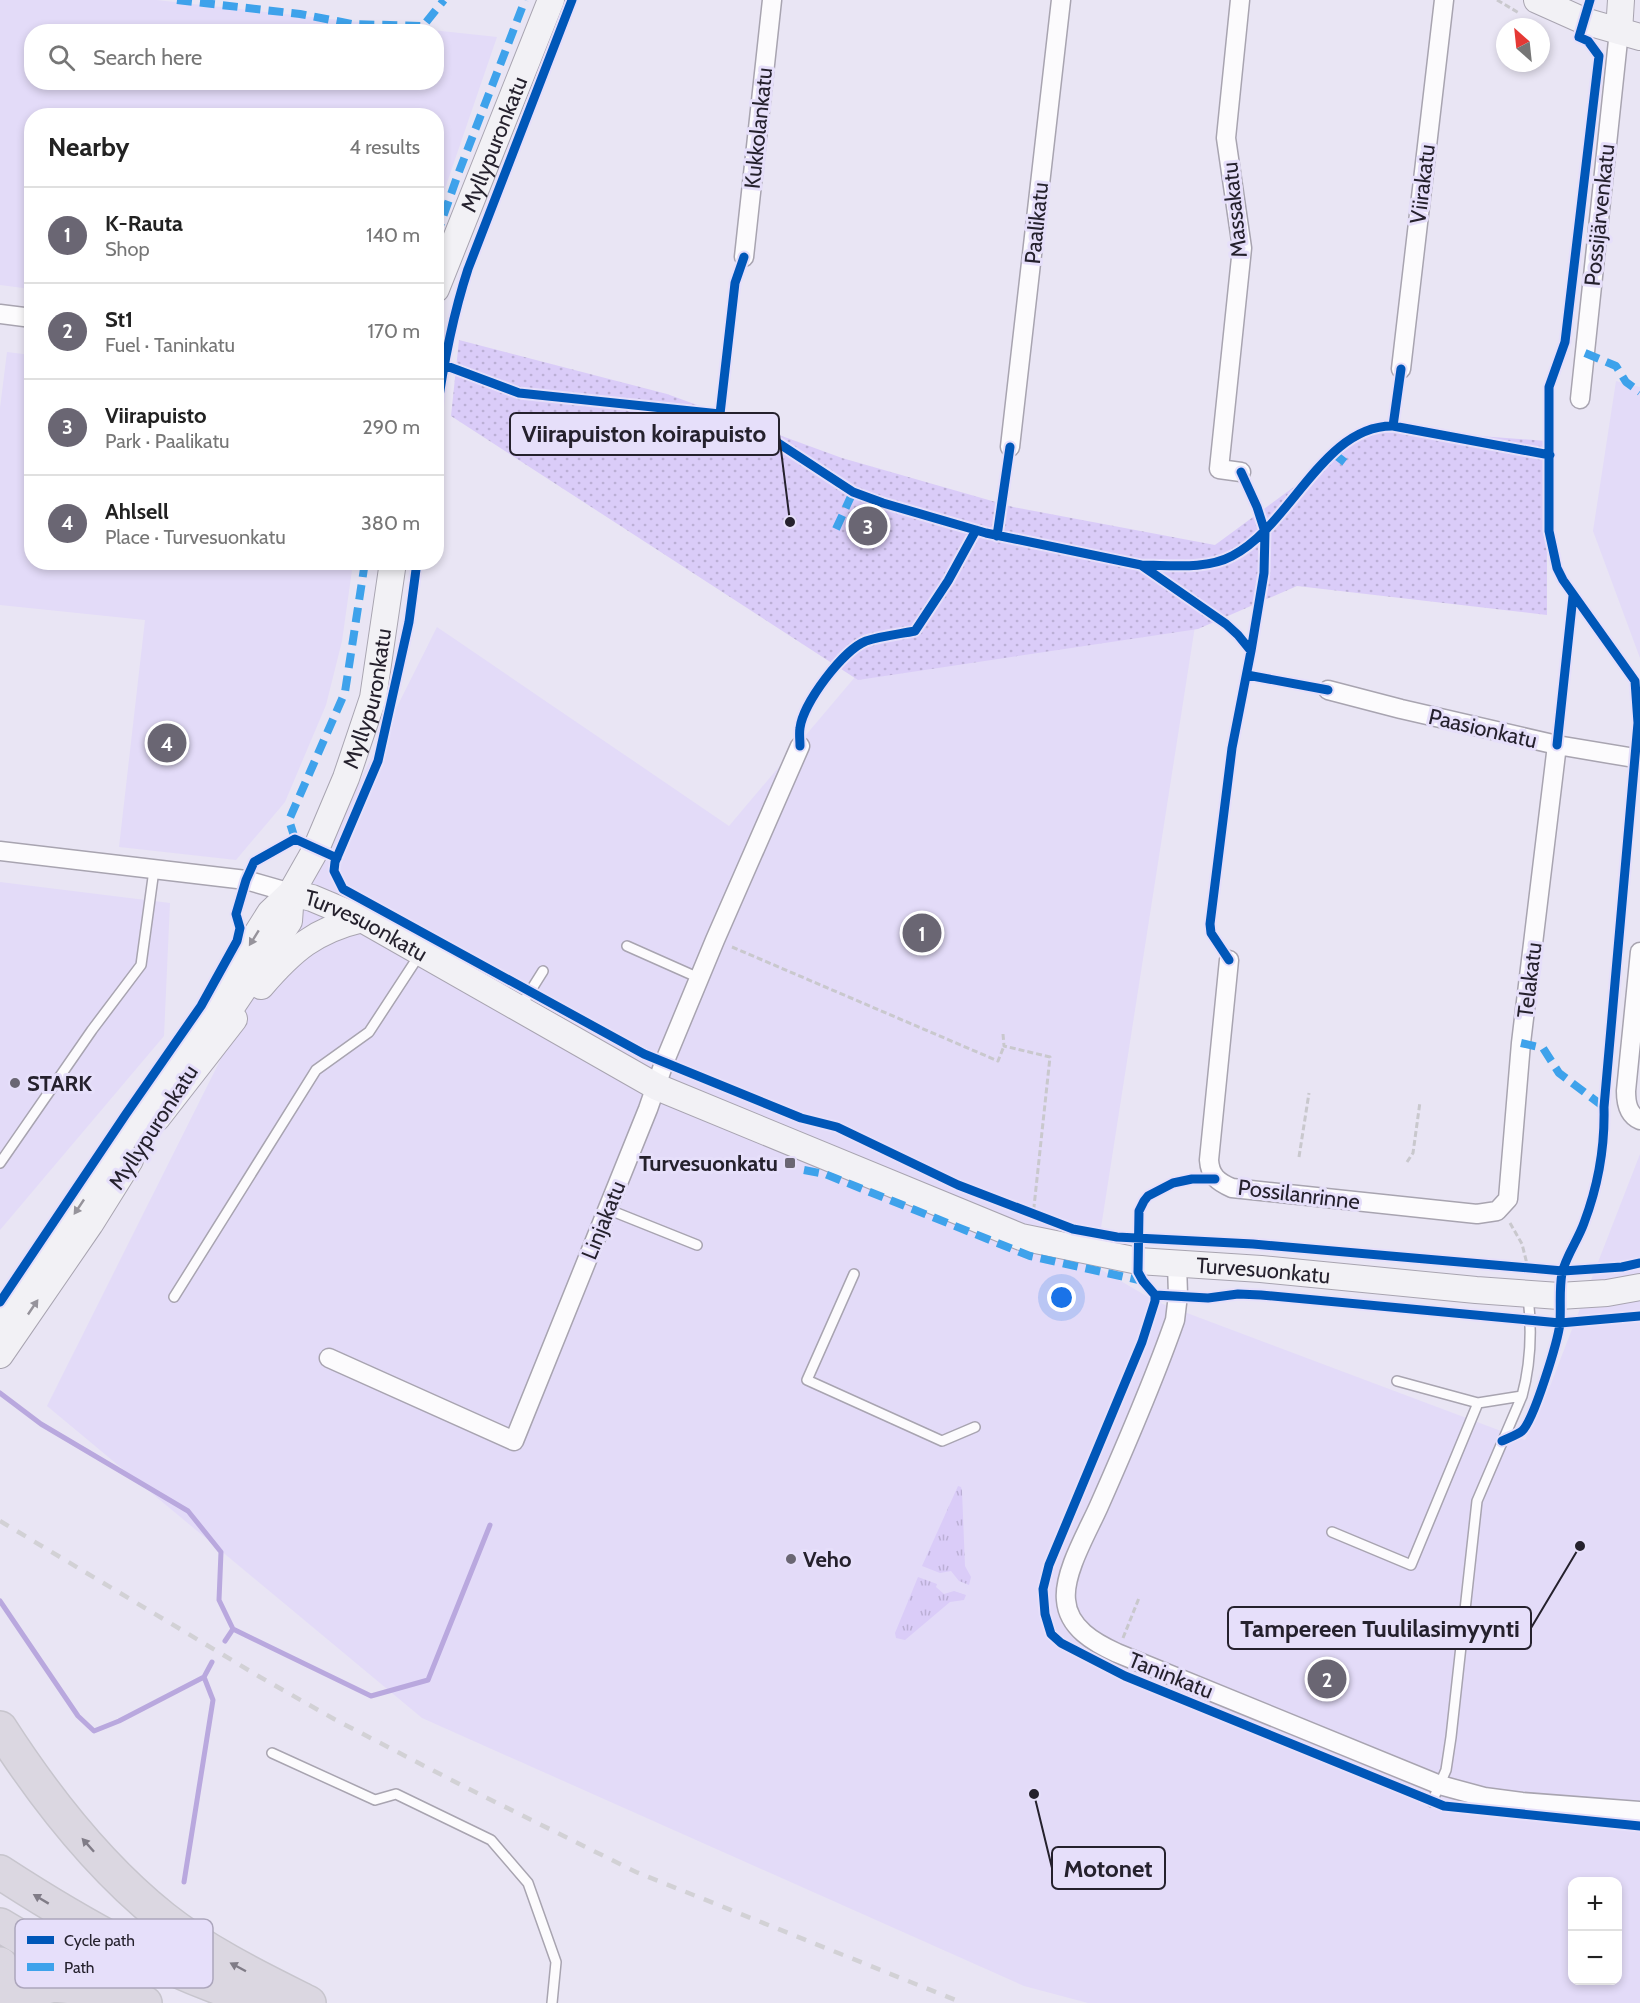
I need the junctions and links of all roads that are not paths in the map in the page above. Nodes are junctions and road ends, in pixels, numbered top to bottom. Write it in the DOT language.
graph roads {
  1 [pos="550,0"];
  2 [pos="772,0"];
  3 [pos="1061,0"];
  4 [pos="1240,0"];
  5 [pos="1444,0"];
  6 [pos="1537,0"];
  7 [pos="1621,0"];
  8 [pos="1629,34"];
  9 [pos="744,257"];
  10 [pos="444,270"];
  11 [pos="0,314"];
  12 [pos="24,317"];
  13 [pos="1401,369"];
  14 [pos="1580,399"];
  15 [pos="1010,447"];
  16 [pos="1240,472"];
  17 [pos="392,570"];
  18 [pos="1328,690"];
  19 [pos="1557,745"];
  20 [pos="800,746"];
  21 [pos="1640,759"];
  22 [pos="0,851"];
  23 [pos="154,870"];
  24 [pos="291,893"];
  25 [pos="362,919"];
  26 [pos="627,946"];
  27 [pos="421,952"];
  28 [pos="1640,952"];
  29 [pos="1229,960"];
  30 [pos="543,971"];
  31 [pos="699,978"];
  32 [pos="520,1008"];
  33 [pos="657,1087"];
  34 [pos="157,1118"];
  35 [pos="1640,1120"];
  36 [pos="0,1163"];
  37 [pos="607,1209"];
  38 [pos="1497,1211"];
  39 [pos="697,1245"];
  40 [pos="1177,1263"];
  41 [pos="854,1274"];
  42 [pos="1640,1287"];
  43 [pos="1528,1294"];
  44 [pos="174,1297"];
  45 [pos="0,1320"];
  46 [pos="0,1355"];
  47 [pos="329,1358"];
  48 [pos="1397,1381"];
  49 [pos="1522,1396"];
  50 [pos="1478,1403"];
  51 [pos="975,1428"];
  52 [pos="1332,1532"];
  53 [pos="0,1728"];
  54 [pos="272,1753"];
  55 [pos="1436,1793"];
  56 [pos="1640,1811"];
  57 [pos="0,1872"];
  58 [pos="77,1919"];
  59 [pos="164,1919"];
  60 [pos="0,1925"];
  61 [pos="15,1934"];
  62 [pos="213,1953"];
  63 [pos="0,1964"];
  64 [pos="0,1973"];
  65 [pos="213,1987"];
  66 [pos="42,1988"];
  67 [pos="71,1988"];
  68 [pos="112,1988"];
  69 [pos="131,1997"];
  70 [pos="2,2003"];
  71 [pos="265,2003"];
  72 [pos="309,2003"];
  73 [pos="552,2003"];
  1 -- 10 [label="main road, Myllypuronkatu"];
  2 -- 9 [label="street, Kukkolankatu"];
  3 -- 15 [label="street, Paalikatu"];
  4 -- 16 [label="street, Massakatu"];
  5 -- 13 [label="street, Viirakatu"];
  6 -- 8 [label="main road"];
  7 -- 8 [label="main road"];
  8 -- 14 [label="street, Possijärvenkatu"];
  11 -- 12 [label="street"];
  17 -- 24 [label="main road, Myllypuronkatu"];
  18 -- 19 [label="street, Paasionkatu"];
  19 -- 21 [label="street, Paasionkatu"];
  19 -- 38 [label="street, Telakatu"];
  20 -- 31 [label="street, Linjakatu"];
  22 -- 23 [label="street, Turvesuonkatu"];
  23 -- 24 [label="street, Turvesuonkatu"];
  23 -- 36 [label="lane"];
  24 -- 25 [label="main road, Turvesuonkatu"];
  24 -- 34 [label="main road, Myllypuronkatu"];
  24 -- 45 [label="main road, Myllypuronkatu, one-way"];
  25 -- 27 [label="main road, Turvesuonkatu"];
  25 -- 34 [label="main road"];
  26 -- 31 [label="lane"];
  27 -- 32 [label="main road, Turvesuonkatu"];
  27 -- 44 [label="lane"];
  28 -- 35 [label="street"];
  29 -- 38 [label="street, Possilanrinne"];
  30 -- 32 [label="lane"];
  31 -- 33 [label="street, Linjakatu"];
  32 -- 33 [label="main road, Turvesuonkatu"];
  33 -- 37 [label="street, Linjakatu"];
  33 -- 40 [label="main road, Turvesuonkatu"];
  46 -- 34 [label="main road, Myllypuronkatu, one-way"];
  37 -- 39 [label="lane"];
  37 -- 47 [label="street, Linjakatu"];
  40 -- 43 [label="main road, Turvesuonkatu"];
  40 -- 55 [label="street, Taninkatu"];
  41 -- 51 [label="lane"];
  42 -- 43 [label="main road, Turvesuonkatu"];
  43 -- 49 [label="lane"];
  48 -- 50 [label="lane"];
  49 -- 50 [label="lane"];
  49 -- 55 [label="lane"];
  50 -- 52 [label="lane"];
  59 -- 53 [label="highway, one-way"];
  54 -- 73 [label="lane"];
  55 -- 56 [label="street, Taninkatu"];
  58 -- 57 [label="highway, one-way"];
  60 -- 61 [label="highway"];
  72 -- 62 [label="highway, one-way"];
  63 -- 64 [label="highway"];
  71 -- 65 [label="highway, one-way"];
  66 -- 70 [label="highway"];
  67 -- 69 [label="highway"];
  68 -- 69 [label="highway"];
}
